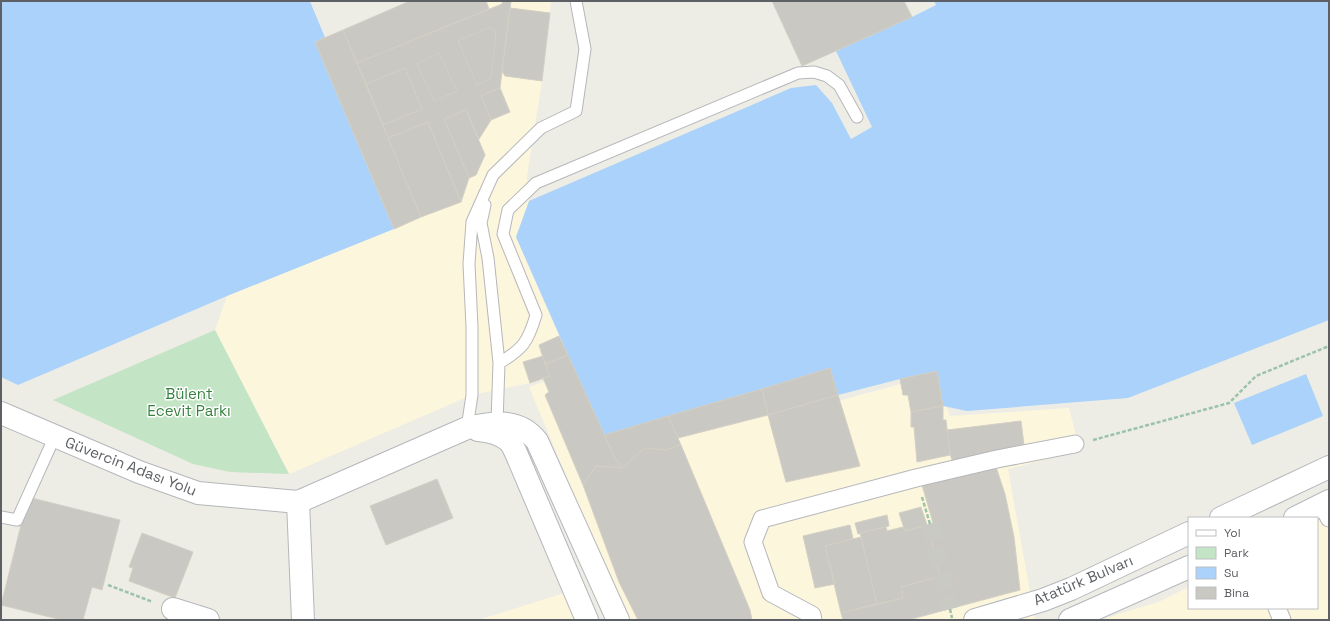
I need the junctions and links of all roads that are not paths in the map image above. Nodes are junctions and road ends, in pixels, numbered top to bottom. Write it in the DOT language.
graph roads {
  1 [pos="576,1"];
  2 [pos="857,117"];
  3 [pos="488,186"];
  4 [pos="499,363"];
  5 [pos="1,413"];
  6 [pos="497,423"];
  7 [pos="467,428"];
  8 [pos="55,436"];
  9 [pos="1075,444"];
  10 [pos="1329,466"];
  11 [pos="298,502"];
  12 [pos="1327,508"];
  13 [pos="1,517"];
  14 [pos="1223,517"];
  15 [pos="1297,517"];
  16 [pos="1188,533"];
  17 [pos="1188,567"];
  18 [pos="173,609"];
  19 [pos="1277,609"];
  20 [pos="208,620"];
  21 [pos="303,620"];
  22 [pos="587,620"];
  23 [pos="618,620"];
  24 [pos="813,620"];
  25 [pos="975,620"];
  26 [pos="1070,620"];
  27 [pos="1282,620"];
  1 -- 3 [label="lane"];
  2 -- 4 [label="lane"];
  3 -- 4 [label="lane"];
  3 -- 7 [label="lane"];
  4 -- 6 [label="lane"];
  5 -- 8 [label="main road, Güvercin Adası Yolu"];
  6 -- 7 [label="main road, Güvercin Adası Yolu"];
  6 -- 23 [label="main road, Güvercin Adası Yolu"];
  7 -- 11 [label="main road, Güvercin Adası Yolu"];
  7 -- 22 [label="main road"];
  8 -- 11 [label="main road, Güvercin Adası Yolu"];
  8 -- 13 [label="lane"];
  9 -- 24 [label="street"];
  10 -- 14 [label="main road"];
  11 -- 21 [label="main road"];
  12 -- 15 [label="main road"];
  16 -- 25 [label="main road, Atatürk Bulvarı"];
  17 -- 26 [label="main road, Atatürk Bulvarı"];
  18 -- 20 [label="main road"];
  19 -- 27 [label="street"];
}
